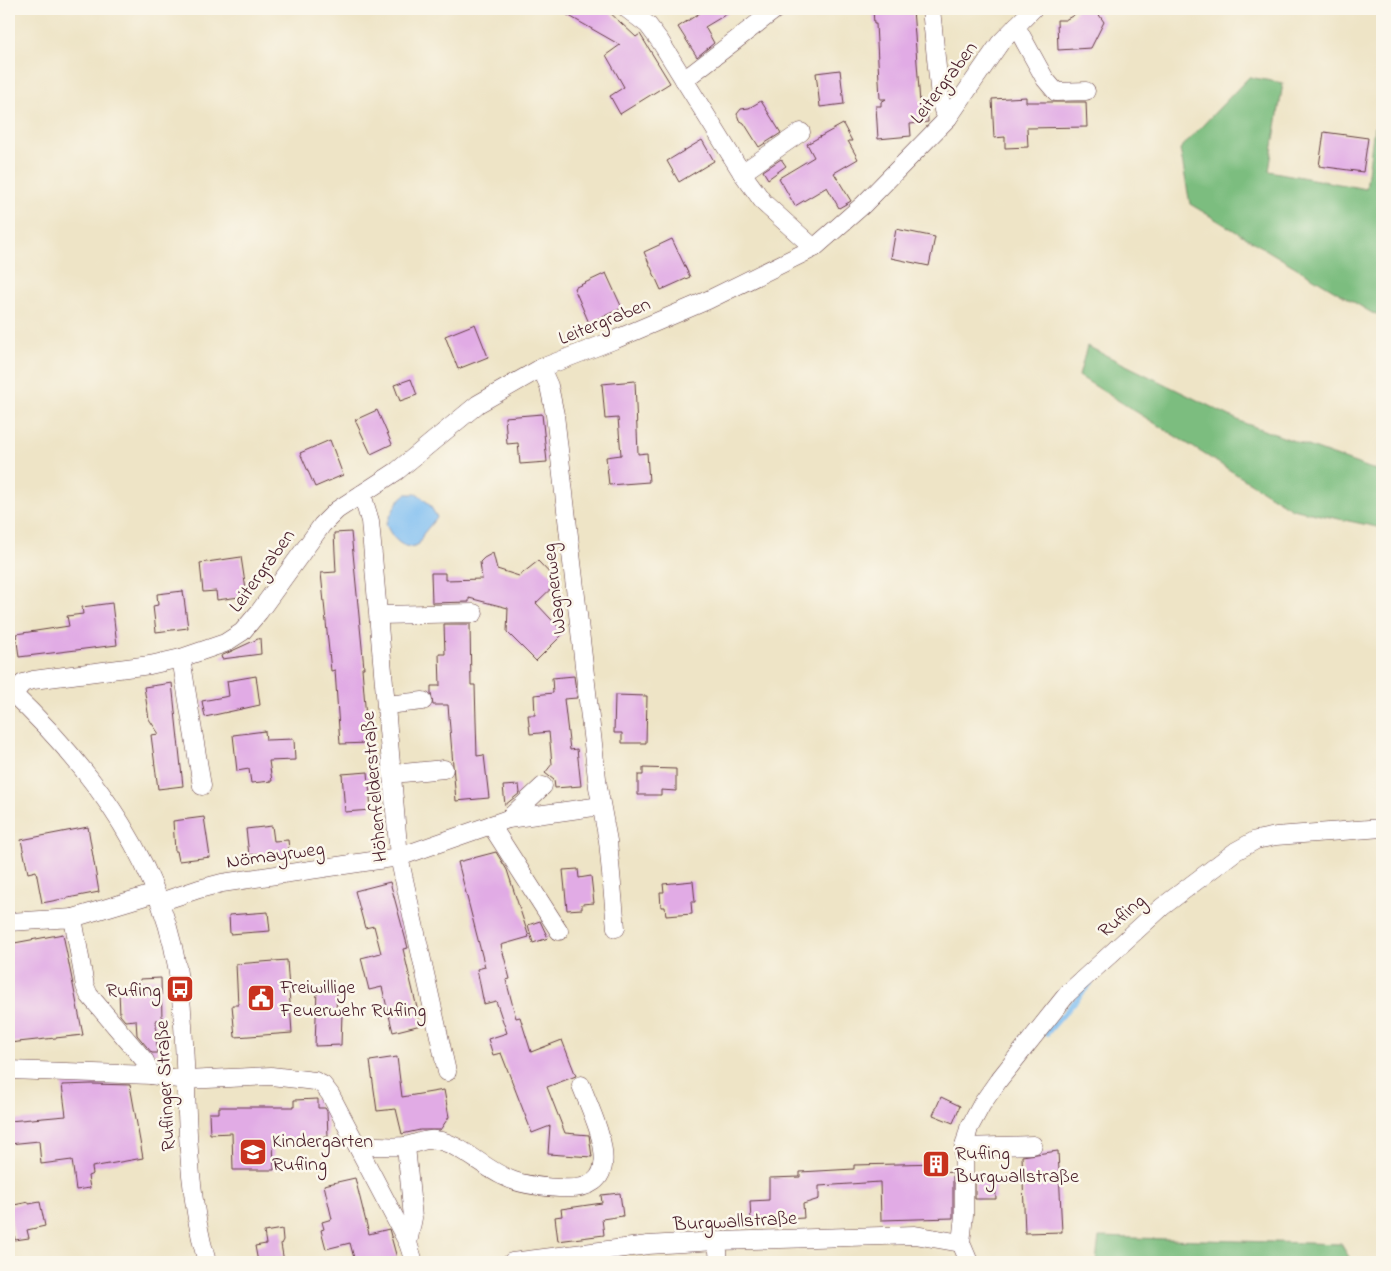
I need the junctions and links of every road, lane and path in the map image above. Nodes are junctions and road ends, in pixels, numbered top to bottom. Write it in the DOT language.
graph roads {
  1 [pos="627,9"];
  2 [pos="776,9"];
  3 [pos="931,9"];
  4 [pos="1033,9"];
  5 [pos="1016,26"];
  6 [pos="684,80"];
  7 [pos="1086,91"];
  8 [pos="948,118"];
  9 [pos="801,132"];
  10 [pos="742,173"];
  11 [pos="814,248"];
  12 [pos="541,368"];
  13 [pos="362,494"];
  14 [pos="474,613"];
  15 [pos="379,615"];
  16 [pos="181,658"];
  17 [pos="11,692"];
  18 [pos="423,701"];
  19 [pos="387,705"];
  20 [pos="444,769"];
  21 [pos="393,774"];
  22 [pos="202,786"];
  23 [pos="543,786"];
  24 [pos="601,806"];
  25 [pos="508,819"];
  26 [pos="491,825"];
  27 [pos="1382,828"];
  28 [pos="399,857"];
  29 [pos="158,898"];
  30 [pos="73,918"];
  31 [pos="9,922"];
  32 [pos="616,928"];
  33 [pos="559,931"];
  34 [pos="9,1070"];
  35 [pos="447,1072"];
  36 [pos="151,1075"];
  37 [pos="185,1080"];
  38 [pos="581,1085"];
  39 [pos="1033,1145"];
  40 [pos="406,1146"];
  41 [pos="964,1147"];
  42 [pos="359,1149"];
  43 [pos="717,1241"];
  44 [pos="408,1243"];
  45 [pos="960,1243"];
  46 [pos="207,1262"];
  47 [pos="414,1262"];
  48 [pos="512,1262"];
  49 [pos="719,1262"];
  50 [pos="969,1262"];
  1 -- 6 [label="street"];
  2 -- 6 [label="street"];
  3 -- 8 [label="street"];
  4 -- 5 [label="street, Leitergraben"];
  5 -- 7 [label="street"];
  5 -- 8 [label="street, Leitergraben"];
  6 -- 10 [label="street"];
  8 -- 11 [label="street, Leitergraben"];
  9 -- 10 [label="street"];
  10 -- 11 [label="street"];
  11 -- 12 [label="street, Leitergraben"];
  12 -- 13 [label="street, Leitergraben"];
  12 -- 24 [label="street, Wagnerweg"];
  13 -- 15 [label="street, Höhenfelderstraße"];
  13 -- 16 [label="street, Leitergraben"];
  14 -- 15 [label="street"];
  15 -- 19 [label="street, Höhenfelderstraße"];
  16 -- 17 [label="street, Leitergraben"];
  16 -- 22 [label="street"];
  17 -- 29 [label="street, Ruflinger Straße"];
  18 -- 19 [label="street"];
  19 -- 21 [label="street, Höhenfelderstraße"];
  20 -- 21 [label="street"];
  21 -- 28 [label="street, Höhenfelderstraße"];
  23 -- 25 [label="street"];
  24 -- 25 [label="street"];
  24 -- 32 [label="street, Wagnerweg"];
  25 -- 26 [label="street"];
  26 -- 28 [label="street"];
  26 -- 33 [label="street"];
  27 -- 41 [label="street, Rufling"];
  28 -- 29 [label="street, Nömayrweg"];
  28 -- 35 [label="street, Höhenfelderstraße"];
  29 -- 30 [label="street, Nömayrweg"];
  29 -- 37 [label="street, Ruflinger Straße"];
  30 -- 31 [label="street, Nömayrweg"];
  30 -- 36 [label="street"];
  34 -- 36 [label="street"];
  36 -- 37 [label="street"];
  37 -- 42 [label="street"];
  37 -- 46 [label="street, Ruflinger Straße"];
  38 -- 40 [label="street"];
  39 -- 41 [label="street"];
  40 -- 42 [label="street"];
  40 -- 44 [label="street"];
  41 -- 45 [label="street"];
  42 -- 44 [label="street"];
  43 -- 45 [label="street, Burgwallstraße"];
  43 -- 48 [label="street, Burgwallstraße"];
  43 -- 49 [label="street"];
  44 -- 47 [label="street"];
  45 -- 50 [label="street"];
}
